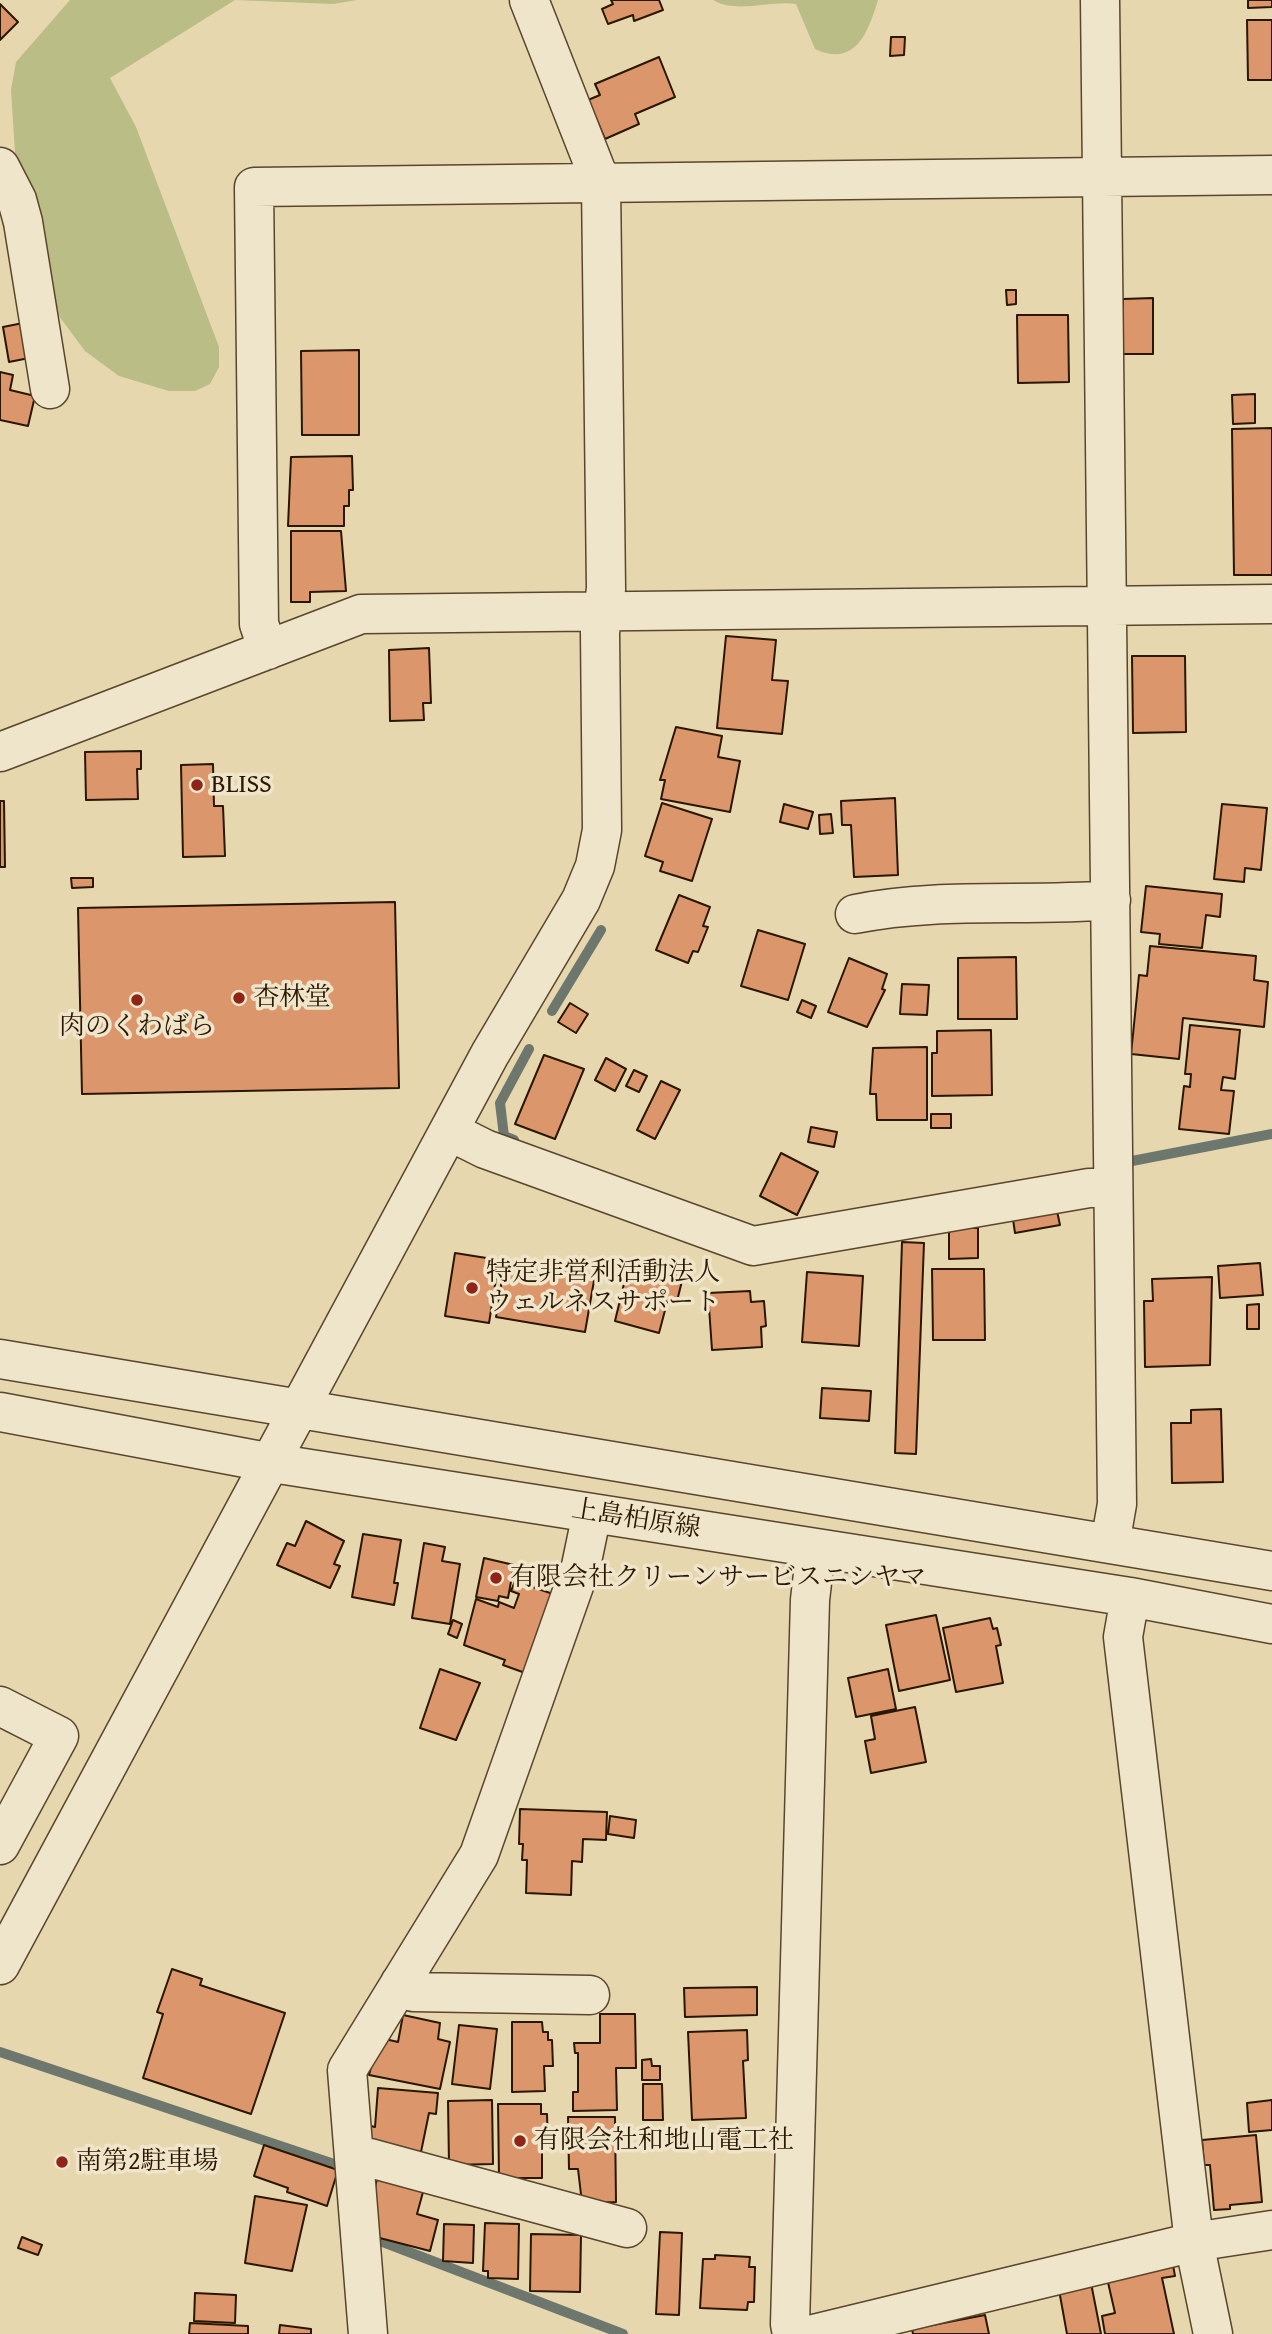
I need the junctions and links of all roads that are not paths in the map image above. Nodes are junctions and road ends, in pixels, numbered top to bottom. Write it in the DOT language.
graph roads {
  1 [pos="529,0"];
  2 [pos="1100,0"];
  3 [pos="0,167"];
  4 [pos="1272,175"];
  5 [pos="1102,177"];
  6 [pos="601,183"];
  7 [pos="50,389"];
  8 [pos="1272,604"];
  9 [pos="1107,606"];
  10 [pos="602,611"];
  11 [pos="268,650"];
  12 [pos="0,752"];
  13 [pos="1111,900"];
  14 [pos="855,915"];
  15 [pos="449,1130"];
  16 [pos="1113,1188"];
  17 [pos="0,1359"];
  18 [pos="300,1409"];
  19 [pos="0,1412"];
  20 [pos="272,1463"];
  21 [pos="592,1513"];
  22 [pos="1110,1544"];
  23 [pos="816,1548"];
  24 [pos="1272,1571"];
  25 [pos="1130,1597"];
  26 [pos="1272,1624"];
  27 [pos="0,1706"];
  28 [pos="0,1845"];
  29 [pos="0,1965"];
  30 [pos="400,1983"];
  31 [pos="590,1995"];
  32 [pos="354,2159"];
  33 [pos="627,2228"];
  34 [pos="1272,2230"];
  35 [pos="1194,2242"];
  36 [pos="368,2334"];
  37 [pos="792,2334"];
  38 [pos="814,2334"];
  39 [pos="1213,2334"];
  1 -- 6 [label="street"];
  2 -- 5 [label="street"];
  3 -- 7 [label="street"];
  4 -- 5 [label="street"];
  5 -- 6 [label="street"];
  5 -- 9 [label="street"];
  6 -- 10 [label="street"];
  6 -- 11 [label="street"];
  8 -- 9 [label="street"];
  9 -- 10 [label="street"];
  9 -- 13 [label="street"];
  10 -- 11 [label="street"];
  10 -- 15 [label="street"];
  11 -- 12 [label="street"];
  13 -- 14 [label="street"];
  13 -- 16 [label="street"];
  15 -- 16 [label="street"];
  15 -- 18 [label="street"];
  16 -- 22 [label="street"];
  17 -- 18 [label="street, 上島柏原線"];
  18 -- 20 [label="street"];
  18 -- 22 [label="street, 上島柏原線"];
  19 -- 20 [label="street, 上島柏原線"];
  20 -- 21 [label="street, 上島柏原線"];
  20 -- 29 [label="street"];
  21 -- 23 [label="street, 上島柏原線"];
  21 -- 30 [label="street"];
  22 -- 24 [label="street, 上島柏原線"];
  23 -- 25 [label="street, 上島柏原線"];
  23 -- 37 [label="street"];
  25 -- 26 [label="street, 上島柏原線"];
  25 -- 35 [label="street"];
  27 -- 28 [label="street"];
  30 -- 31 [label="street"];
  30 -- 32 [label="street"];
  32 -- 33 [label="street"];
  32 -- 36 [label="street"];
  34 -- 35 [label="street"];
  35 -- 38 [label="street"];
  35 -- 39 [label="street"];
}
